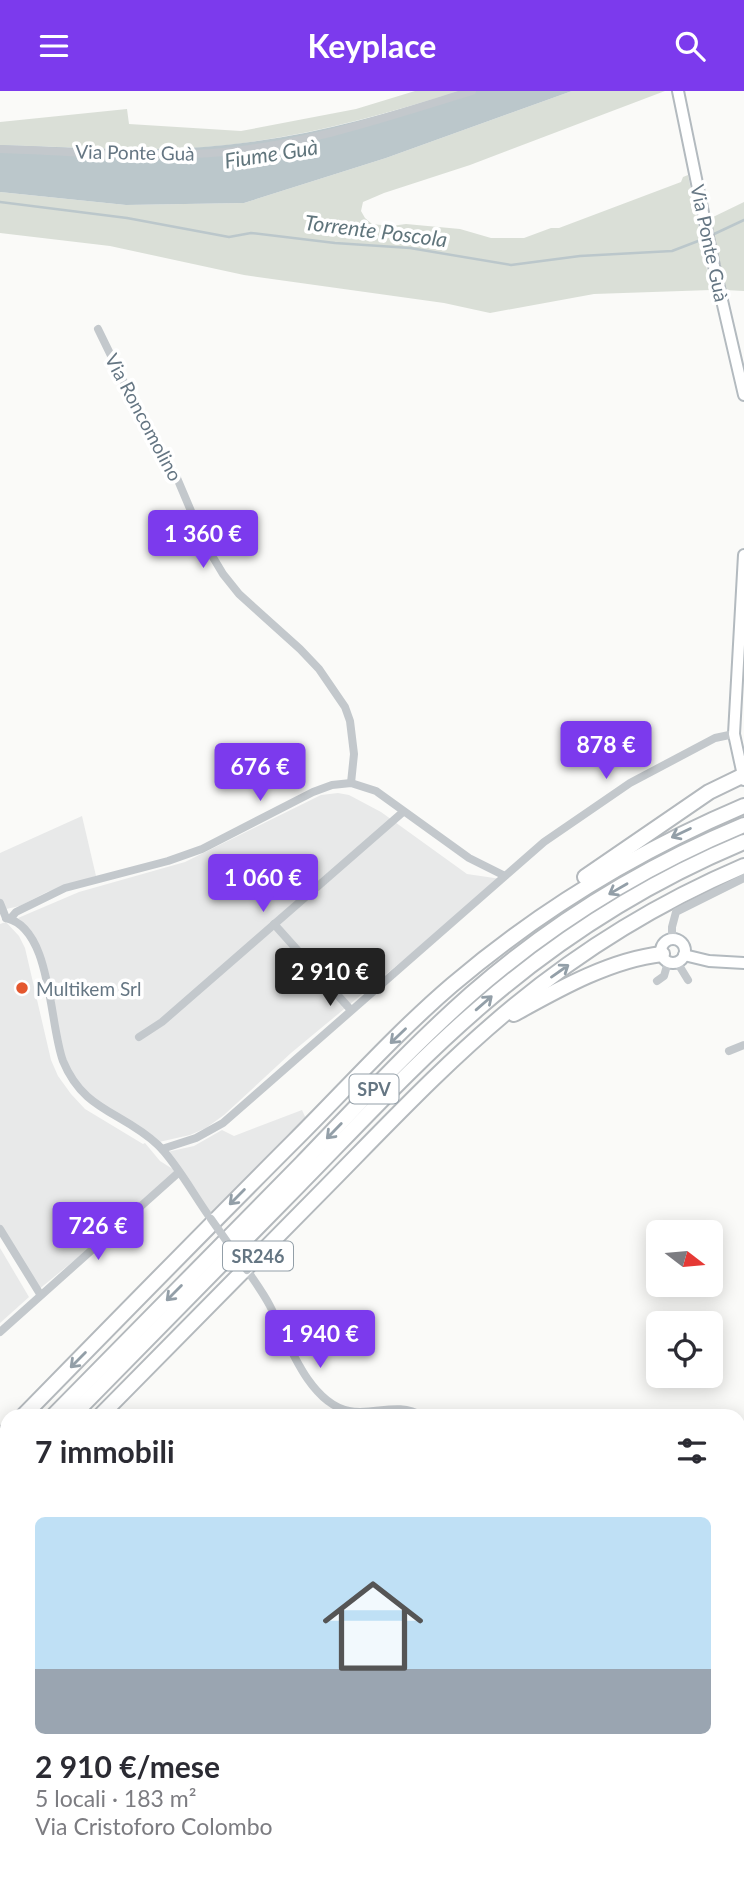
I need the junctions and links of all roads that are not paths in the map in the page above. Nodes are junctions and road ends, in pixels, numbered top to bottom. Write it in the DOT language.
graph roads {
  1 [pos="472,91"];
  2 [pos="678,91"];
  3 [pos="0,149"];
  4 [pos="98,329"];
  5 [pos="744,395"];
  6 [pos="744,555"];
  7 [pos="734,734"];
  8 [pos="744,777"];
  9 [pos="351,783"];
  10 [pos="744,806"];
  11 [pos="403,812"];
  12 [pos="744,825"];
  13 [pos="744,842"];
  14 [pos="744,866"];
  15 [pos="503,875"];
  16 [pos="744,878"];
  17 [pos="0,903"];
  18 [pos="5,919"];
  19 [pos="274,924"];
  20 [pos="672,939"];
  21 [pos="673,958"];
  22 [pos="744,963"];
  23 [pos="688,980"];
  24 [pos="657,981"];
  25 [pos="451,986"];
  26 [pos="350,1009"];
  27 [pos="139,1037"];
  28 [pos="744,1045"];
  29 [pos="729,1051"];
  30 [pos="416,1095"];
  31 [pos="162,1149"];
  32 [pos="178,1173"];
  33 [pos="0,1229"];
  34 [pos="40,1294"];
  35 [pos="0,1332"];
  36 [pos="30,1409"];
  37 [pos="60,1409"];
  38 [pos="79,1409"];
  39 [pos="107,1409"];
  40 [pos="344,1409"];
  41 [pos="387,1409"];
  42 [pos="408,1409"];
  1 -- 3 [label="street, Via Ponte Guà"];
  2 -- 5 [label="street, Via Ponte Guà"];
  4 -- 9 [label="street, Via Roncomolino"];
  6 -- 7 [label="street"];
  7 -- 8 [label="street"];
  7 -- 15 [label="street"];
  8 -- 25 [label="highway"];
  9 -- 11 [label="street"];
  9 -- 18 [label="street"];
  10 -- 25 [label="highway, one-way"];
  11 -- 15 [label="street"];
  11 -- 19 [label="street"];
  12 -- 37 [label="highway, SPV, one-way"];
  38 -- 13 [label="highway, SPV, one-way"];
  30 -- 14 [label="highway, SR246, one-way"];
  15 -- 26 [label="street"];
  16 -- 20 [label="street"];
  17 -- 18 [label="street"];
  18 -- 31 [label="street"];
  19 -- 26 [label="street"];
  19 -- 27 [label="street"];
  20 -- 21 [label="street"];
  20 -- 21 [label="street"];
  21 -- 22 [label="street"];
  21 -- 23 [label="street"];
  21 -- 24 [label="street"];
  21 -- 30 [label="highway"];
  25 -- 36 [label="highway, one-way"];
  26 -- 31 [label="street"];
  28 -- 29 [label="street"];
  30 -- 39 [label="highway, SR246"];
  31 -- 32 [label="street"];
  32 -- 34 [label="street"];
  32 -- 40 [label="street, bridge"];
  33 -- 34 [label="street"];
  34 -- 35 [label="street"];
  41 -- 42 [label="street, bridge"];
}
